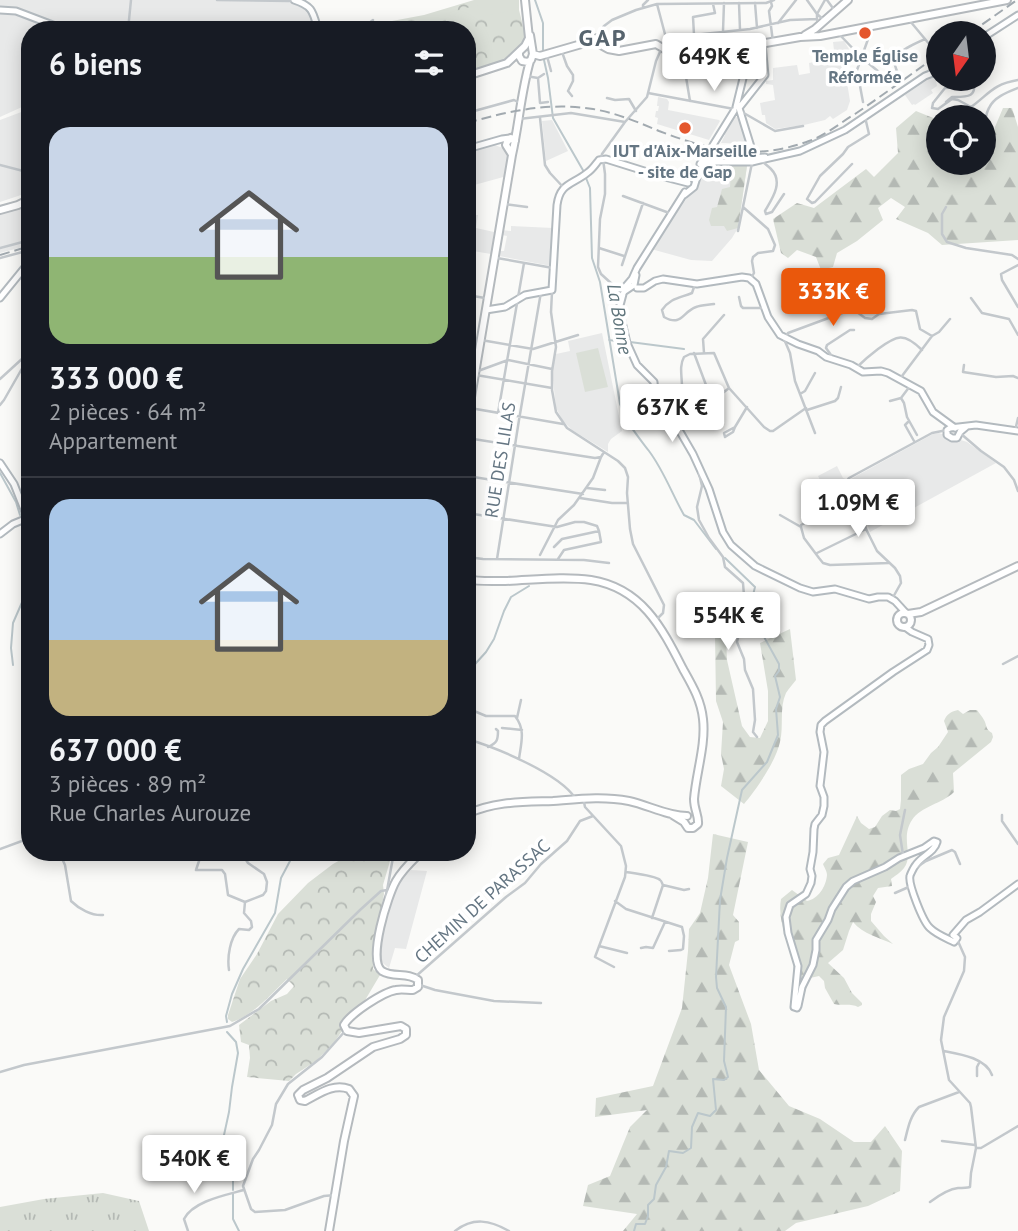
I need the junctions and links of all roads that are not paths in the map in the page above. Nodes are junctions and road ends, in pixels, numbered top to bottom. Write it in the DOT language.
graph roads {
  1 [pos="131,0"];
  2 [pos="217,0"];
  3 [pos="293,0"];
  4 [pos="525,0"];
  5 [pos="648,0"];
  6 [pos="796,0"];
  7 [pos="814,0"];
  8 [pos="826,0"];
  9 [pos="848,0"];
  10 [pos="1007,0"];
  11 [pos="770,1"];
  12 [pos="755,2"];
  13 [pos="808,2"];
  14 [pos="713,3"];
  15 [pos="724,3"];
  16 [pos="739,3"];
  17 [pos="657,4"];
  18 [pos="642,5"];
  19 [pos="0,10"];
  20 [pos="835,11"];
  21 [pos="1018,15"];
  22 [pos="820,19"];
  23 [pos="908,19"];
  24 [pos="527,20"];
  25 [pos="42,21"];
  26 [pos="129,21"];
  27 [pos="315,21"];
  28 [pos="778,23"];
  29 [pos="771,25"];
  30 [pos="872,25"];
  31 [pos="757,28"];
  32 [pos="996,29"];
  33 [pos="740,30"];
  34 [pos="723,31"];
  35 [pos="836,31"];
  36 [pos="828,34"];
  37 [pos="694,35"];
  38 [pos="800,37"];
  39 [pos="666,38"];
  40 [pos="925,39"];
  41 [pos="596,41"];
  42 [pos="773,42"];
  43 [pos="762,44"];
  44 [pos="661,46"];
  45 [pos="730,50"];
  46 [pos="562,52"];
  47 [pos="763,54"];
  48 [pos="528,56"];
  49 [pos="547,56"];
  50 [pos="683,57"];
  51 [pos="861,57"];
  52 [pos="748,59"];
  53 [pos="497,66"];
  54 [pos="897,71"];
  55 [pos="551,72"];
  56 [pos="879,72"];
  57 [pos="476,74"];
  58 [pos="476,74"];
  59 [pos="544,74"];
  60 [pos="526,76"];
  61 [pos="926,76"];
  62 [pos="538,78"];
  63 [pos="1018,79"];
  64 [pos="1018,88"];
  65 [pos="943,91"];
  66 [pos="973,91"];
  67 [pos="648,93"];
  68 [pos="572,96"];
  69 [pos="607,98"];
  70 [pos="690,101"];
  71 [pos="548,102"];
  72 [pos="863,102"];
  73 [pos="520,103"];
  74 [pos="944,104"];
  75 [pos="990,105"];
  76 [pos="737,110"];
  77 [pos="476,111"];
  78 [pos="636,111"];
  79 [pos="865,117"];
  80 [pos="540,118"];
  81 [pos="519,119"];
  82 [pos="625,122"];
  83 [pos="803,126"];
  84 [pos="511,145"];
  85 [pos="476,147"];
  86 [pos="708,156"];
  87 [pos="757,157"];
  88 [pos="602,159"];
  89 [pos="852,164"];
  90 [pos="0,165"];
  91 [pos="21,170"];
  92 [pos="689,184"];
  93 [pos="564,188"];
  94 [pos="784,194"];
  95 [pos="623,196"];
  96 [pos="643,203"];
  97 [pos="504,204"];
  98 [pos="21,205"];
  99 [pos="527,207"];
  100 [pos="743,207"];
  101 [pos="946,207"];
  102 [pos="0,210"];
  103 [pos="672,214"];
  104 [pos="738,231"];
  105 [pos="21,242"];
  106 [pos="0,248"];
  107 [pos="599,248"];
  108 [pos="21,252"];
  109 [pos="624,256"];
  110 [pos="495,257"];
  111 [pos="0,258"];
  112 [pos="1018,259"];
  113 [pos="524,262"];
  114 [pos="622,265"];
  115 [pos="1018,265"];
  116 [pos="553,268"];
  117 [pos="21,274"];
  118 [pos="752,279"];
  119 [pos="633,284"];
  120 [pos="695,284"];
  121 [pos="552,290"];
  122 [pos="541,292"];
  123 [pos="623,293"];
  124 [pos="476,296"];
  125 [pos="739,297"];
  126 [pos="0,298"];
  127 [pos="489,298"];
  128 [pos="971,298"];
  129 [pos="518,299"];
  130 [pos="714,303"];
  131 [pos="1018,307"];
  132 [pos="764,308"];
  133 [pos="486,310"];
  134 [pos="724,315"];
  135 [pos="950,319"];
  136 [pos="854,330"];
  137 [pos="578,335"];
  138 [pos="1018,335"];
  139 [pos="785,337"];
  140 [pos="932,337"];
  141 [pos="481,340"];
  142 [pos="556,341"];
  143 [pos="510,346"];
  144 [pos="531,349"];
  145 [pos="922,350"];
  146 [pos="694,353"];
  147 [pos="704,353"];
  148 [pos="830,359"];
  149 [pos="21,360"];
  150 [pos="508,360"];
  151 [pos="528,365"];
  152 [pos="964,365"];
  153 [pos="856,368"];
  154 [pos="552,369"];
  155 [pos="21,371"];
  156 [pos="476,373"];
  157 [pos="814,373"];
  158 [pos="1018,378"];
  159 [pos="0,379"];
  160 [pos="504,380"];
  161 [pos="899,380"];
  162 [pos="525,384"];
  163 [pos="706,385"];
  164 [pos="910,386"];
  165 [pos="841,387"];
  166 [pos="552,388"];
  167 [pos="729,388"];
  168 [pos="800,394"];
  169 [pos="901,398"];
  170 [pos="890,401"];
  171 [pos="0,405"];
  172 [pos="747,407"];
  173 [pos="806,409"];
  174 [pos="476,410"];
  175 [pos="498,413"];
  176 [pos="519,417"];
  177 [pos="1018,418"];
  178 [pos="909,421"];
  179 [pos="706,422"];
  180 [pos="675,423"];
  181 [pos="564,424"];
  182 [pos="735,427"];
  183 [pos="953,431"];
  184 [pos="1016,431"];
  185 [pos="815,433"];
  186 [pos="917,435"];
  187 [pos="476,439"];
  188 [pos="914,443"];
  189 [pos="514,446"];
  190 [pos="604,452"];
  191 [pos="601,457"];
  192 [pos="0,463"];
  193 [pos="700,470"];
  194 [pos="476,477"];
  195 [pos="508,482"];
  196 [pos="587,488"];
  197 [pos="605,490"];
  198 [pos="1018,491"];
  199 [pos="583,494"];
  200 [pos="580,498"];
  201 [pos="855,498"];
  202 [pos="21,499"];
  203 [pos="628,503"];
  204 [pos="476,515"];
  205 [pos="780,515"];
  206 [pos="502,519"];
  207 [pos="21,520"];
  208 [pos="555,527"];
  209 [pos="801,527"];
  210 [pos="866,529"];
  211 [pos="599,531"];
  212 [pos="0,534"];
  213 [pos="554,547"];
  214 [pos="817,553"];
  215 [pos="540,555"];
  216 [pos="476,557"];
  217 [pos="497,559"];
  218 [pos="557,561"];
  219 [pos="609,563"];
  220 [pos="889,563"];
  221 [pos="1018,566"];
  222 [pos="476,580"];
  223 [pos="891,598"];
  224 [pos="655,618"];
  225 [pos="907,619"];
  226 [pos="1018,656"];
  227 [pos="1003,664"];
  228 [pos="521,700"];
  229 [pos="476,712"];
  230 [pos="517,718"];
  231 [pos="502,728"];
  232 [pos="496,729"];
  233 [pos="522,730"];
  234 [pos="757,737"];
  235 [pos="476,742"];
  236 [pos="488,747"];
  237 [pos="519,760"];
  238 [pos="597,797"];
  239 [pos="575,798"];
  240 [pos="620,800"];
  241 [pos="556,801"];
  242 [pos="584,801"];
  243 [pos="476,810"];
  244 [pos="905,810"];
  245 [pos="1002,815"];
  246 [pos="593,816"];
  247 [pos="21,841"];
  248 [pos="1018,844"];
  249 [pos="0,849"];
  250 [pos="902,856"];
  251 [pos="63,861"];
  252 [pos="199,861"];
  253 [pos="247,861"];
  254 [pos="392,861"];
  255 [pos="413,861"];
  256 [pos="960,864"];
  257 [pos="914,867"];
  258 [pos="626,872"];
  259 [pos="1018,884"];
  260 [pos="663,885"];
  261 [pos="911,886"];
  262 [pos="689,889"];
  263 [pos="387,890"];
  264 [pos="895,893"];
  265 [pos="387,899"];
  266 [pos="615,901"];
  267 [pos="245,902"];
  268 [pos="103,915"];
  269 [pos="652,918"];
  270 [pos="665,922"];
  271 [pos="955,937"];
  272 [pos="598,946"];
  273 [pos="641,948"];
  274 [pos="669,951"];
  275 [pos="627,953"];
  276 [pos="614,967"];
  277 [pos="229,970"];
  278 [pos="415,977"];
  279 [pos="419,984"];
  280 [pos="541,1003"];
  281 [pos="346,1030"];
  282 [pos="944,1051"];
  283 [pos="979,1062"];
  284 [pos="0,1072"];
  285 [pos="992,1075"];
  286 [pos="977,1076"];
  287 [pos="959,1093"];
  288 [pos="1018,1126"];
  289 [pos="905,1140"];
  290 [pos="942,1141"];
  291 [pos="976,1147"];
  292 [pos="244,1190"];
  293 [pos="335,1195"];
  294 [pos="930,1202"];
  295 [pos="188,1231"];
  296 [pos="329,1231"];
  297 [pos="455,1231"];
  298 [pos="509,1231"];
  1 -- 26 [label="street"];
  2 -- 3 [label="street"];
  3 -- 27 [label="street"];
  4 -- 24 [label="main road"];
  5 -- 18 [label="street"];
  6 -- 28 [label="street"];
  7 -- 13 [label="street"];
  8 -- 20 [label="street"];
  8 -- 22 [label="street"];
  9 -- 20 [label="main road"];
  10 -- 23 [label="main road"];
  11 -- 12 [label="street"];
  11 -- 29 [label="street"];
  12 -- 16 [label="street"];
  12 -- 31 [label="street"];
  13 -- 22 [label="street"];
  14 -- 15 [label="street"];
  14 -- 17 [label="street"];
  14 -- 37 [label="street"];
  15 -- 16 [label="street"];
  15 -- 34 [label="street"];
  16 -- 33 [label="street"];
  17 -- 18 [label="street"];
  17 -- 39 [label="street"];
  18 -- 41 [label="street"];
  19 -- 25 [label="street"];
  20 -- 22 [label="main road"];
  21 -- 32 [label="street"];
  22 -- 28 [label="street"];
  22 -- 35 [label="main road"];
  22 -- 36 [label="street"];
  22 -- 38 [label="main road"];
  23 -- 30 [label="main road"];
  23 -- 40 [label="street"];
  24 -- 48 [label="main road"];
  24 -- 53 [label="main road"];
  28 -- 29 [label="street"];
  29 -- 31 [label="street"];
  29 -- 42 [label="street"];
  30 -- 35 [label="main road"];
  30 -- 51 [label="street"];
  31 -- 33 [label="street"];
  33 -- 34 [label="street"];
  34 -- 37 [label="street"];
  35 -- 36 [label="main road"];
  35 -- 51 [label="street"];
  36 -- 38 [label="main road"];
  37 -- 39 [label="street"];
  38 -- 42 [label="main road"];
  39 -- 44 [label="street"];
  40 -- 54 [label="street"];
  41 -- 44 [label="main road"];
  41 -- 46 [label="main road"];
  41 -- 48 [label="main road"];
  42 -- 43 [label="main road"];
  43 -- 45 [label="main road"];
  43 -- 47 [label="street"];
  44 -- 50 [label="main road"];
  44 -- 67 [label="street"];
  45 -- 50 [label="main road"];
  45 -- 52 [label="street"];
  46 -- 49 [label="main road"];
  46 -- 68 [label="street"];
  47 -- 52 [label="street"];
  47 -- 76 [label="street"];
  48 -- 49 [label="main road"];
  48 -- 53 [label="main road"];
  48 -- 57 [label="main road"];
  48 -- 60 [label="main road"];
  49 -- 55 [label="street"];
  50 -- 70 [label="street"];
  51 -- 56 [label="street"];
  51 -- 72 [label="street"];
  52 -- 76 [label="street"];
  53 -- 58 [label="main road"];
  59 -- 62 [label="street"];
  60 -- 62 [label="street"];
  60 -- 73 [label="main road"];
  61 -- 79 [label="street"];
  62 -- 71 [label="street"];
  63 -- 74 [label="street"];
  64 -- 75 [label="street"];
  65 -- 74 [label="street"];
  66 -- 74 [label="street"];
  67 -- 70 [label="street"];
  67 -- 78 [label="street"];
  69 -- 78 [label="street"];
  70 -- 76 [label="street"];
  73 -- 77 [label="street"];
  73 -- 81 [label="main road"];
  73 -- 84 [label="main road"];
  76 -- 83 [label="street"];
  76 -- 86 [label="street"];
  76 -- 87 [label="street"];
  78 -- 82 [label="street"];
  79 -- 87 [label="street"];
  79 -- 89 [label="street"];
  80 -- 81 [label="street"];
  80 -- 82 [label="street"];
  80 -- 93 [label="street"];
  81 -- 84 [label="main road"];
  82 -- 88 [label="street"];
  84 -- 85 [label="street"];
  84 -- 97 [label="main road"];
  86 -- 87 [label="street"];
  86 -- 87 [label="street"];
  86 -- 92 [label="street"];
  87 -- 94 [label="street"];
  87 -- 100 [label="street"];
  88 -- 92 [label="street"];
  88 -- 93 [label="street"];
  88 -- 107 [label="street"];
  90 -- 91 [label="street"];
  92 -- 103 [label="street"];
  93 -- 116 [label="street"];
  95 -- 96 [label="street"];
  96 -- 103 [label="street"];
  96 -- 109 [label="street"];
  97 -- 99 [label="street"];
  97 -- 110 [label="main road"];
  98 -- 102 [label="main road"];
  100 -- 104 [label="street"];
  100 -- 118 [label="street"];
  101 -- 112 [label="street"];
  103 -- 119 [label="street"];
  105 -- 106 [label="street"];
  107 -- 109 [label="street"];
  107 -- 123 [label="street"];
  108 -- 111 [label="street"];
  109 -- 114 [label="street"];
  110 -- 113 [label="street"];
  110 -- 127 [label="main road"];
  113 -- 116 [label="street"];
  113 -- 129 [label="street"];
  115 -- 131 [label="street"];
  116 -- 121 [label="street"];
  117 -- 126 [label="street"];
  118 -- 120 [label="street"];
  118 -- 132 [label="street"];
  119 -- 120 [label="street"];
  119 -- 123 [label="street"];
  120 -- 130 [label="street"];
  121 -- 122 [label="street"];
  121 -- 142 [label="street"];
  122 -- 129 [label="street"];
  122 -- 144 [label="street, RUE DES LILAS"];
  123 -- 180 [label="street"];
  124 -- 127 [label="street"];
  125 -- 132 [label="street"];
  127 -- 133 [label="main road"];
  128 -- 138 [label="street"];
  129 -- 133 [label="street"];
  129 -- 143 [label="street"];
  132 -- 139 [label="street"];
  133 -- 141 [label="main road"];
  134 -- 147 [label="street"];
  135 -- 140 [label="street"];
  136 -- 148 [label="street"];
  137 -- 142 [label="street"];
  139 -- 140 [label="street"];
  139 -- 148 [label="street"];
  139 -- 168 [label="street"];
  140 -- 145 [label="street"];
  141 -- 143 [label="street"];
  141 -- 156 [label="main road"];
  142 -- 144 [label="street"];
  142 -- 154 [label="street"];
  143 -- 144 [label="street"];
  143 -- 150 [label="street"];
  144 -- 151 [label="street, RUE DES LILAS"];
  145 -- 153 [label="street"];
  145 -- 161 [label="street"];
  146 -- 147 [label="street"];
  146 -- 163 [label="street"];
  146 -- 180 [label="street"];
  147 -- 167 [label="street"];
  148 -- 153 [label="street"];
  149 -- 159 [label="street"];
  150 -- 151 [label="street"];
  150 -- 156 [label="street"];
  150 -- 160 [label="street"];
  151 -- 154 [label="street"];
  151 -- 162 [label="street, RUE DES LILAS"];
  152 -- 158 [label="street"];
  153 -- 161 [label="street"];
  154 -- 166 [label="street"];
  155 -- 171 [label="street"];
  156 -- 160 [label="street"];
  157 -- 168 [label="street"];
  160 -- 162 [label="street"];
  160 -- 175 [label="street"];
  161 -- 164 [label="street"];
  162 -- 166 [label="street"];
  162 -- 176 [label="street, RUE DES LILAS"];
  164 -- 169 [label="street"];
  164 -- 183 [label="street"];
  165 -- 173 [label="street"];
  166 -- 181 [label="street"];
  167 -- 172 [label="street"];
  167 -- 179 [label="street"];
  168 -- 173 [label="street"];
  169 -- 170 [label="street"];
  169 -- 178 [label="street"];
  172 -- 173 [label="street"];
  172 -- 182 [label="street"];
  173 -- 185 [label="street"];
  174 -- 175 [label="street"];
  175 -- 176 [label="street"];
  176 -- 181 [label="street"];
  176 -- 189 [label="street, RUE DES LILAS"];
  177 -- 184 [label="street"];
  178 -- 186 [label="street"];
  178 -- 188 [label="street"];
  180 -- 193 [label="street"];
  181 -- 190 [label="street"];
  183 -- 184 [label="street"];
  183 -- 188 [label="street"];
  183 -- 198 [label="street"];
  187 -- 189 [label="street"];
  188 -- 201 [label="street"];
  189 -- 191 [label="street"];
  189 -- 195 [label="street, RUE DES LILAS"];
  190 -- 191 [label="street"];
  190 -- 203 [label="street"];
  191 -- 196 [label="street"];
  192 -- 202 [label="street"];
  193 -- 223 [label="street"];
  193 -- 234 [label="street"];
  194 -- 195 [label="street"];
  195 -- 199 [label="street"];
  195 -- 206 [label="street, RUE DES LILAS"];
  196 -- 197 [label="street"];
  196 -- 199 [label="street"];
  199 -- 200 [label="street"];
  200 -- 203 [label="street"];
  200 -- 208 [label="street"];
  201 -- 209 [label="street"];
  201 -- 210 [label="street"];
  203 -- 224 [label="street"];
  204 -- 206 [label="street"];
  205 -- 209 [label="street"];
  206 -- 208 [label="street"];
  206 -- 217 [label="street, RUE DES LILAS"];
  207 -- 212 [label="street"];
  208 -- 211 [label="street"];
  208 -- 215 [label="street"];
  209 -- 214 [label="street"];
  210 -- 214 [label="street"];
  210 -- 220 [label="street"];
  211 -- 213 [label="street"];
  211 -- 218 [label="street"];
  214 -- 220 [label="street"];
  216 -- 217 [label="street"];
  217 -- 218 [label="street"];
  218 -- 219 [label="street"];
  220 -- 223 [label="street"];
  221 -- 225 [label="main road"];
  222 -- 224 [label="main road"];
  223 -- 225 [label="street"];
  224 -- 240 [label="main road"];
  225 -- 250 [label="street"];
  226 -- 227 [label="street"];
  228 -- 230 [label="street"];
  229 -- 230 [label="street"];
  230 -- 233 [label="street"];
  231 -- 233 [label="street"];
  232 -- 236 [label="street"];
  233 -- 237 [label="street"];
  235 -- 236 [label="street"];
  236 -- 237 [label="street"];
  237 -- 239 [label="street"];
  238 -- 239 [label="main road"];
  238 -- 240 [label="main road"];
  238 -- 242 [label="street"];
  239 -- 241 [label="main road"];
  240 -- 242 [label="main road"];
  241 -- 242 [label="main road"];
  241 -- 243 [label="main road"];
  242 -- 246 [label="street"];
  244 -- 250 [label="street"];
  245 -- 248 [label="street"];
  246 -- 258 [label="street"];
  246 -- 278 [label="street, CHEMIN DE PARASSAC"];
  247 -- 249 [label="street"];
  250 -- 257 [label="street"];
  251 -- 268 [label="street"];
  252 -- 267 [label="street"];
  253 -- 267 [label="street"];
  254 -- 263 [label="street"];
  255 -- 265 [label="main road"];
  256 -- 257 [label="street"];
  257 -- 261 [label="street"];
  258 -- 260 [label="street"];
  258 -- 266 [label="street"];
  259 -- 271 [label="street"];
  260 -- 262 [label="street"];
  260 -- 269 [label="street"];
  261 -- 264 [label="street"];
  261 -- 271 [label="street"];
  263 -- 265 [label="street"];
  263 -- 284 [label="street"];
  265 -- 278 [label="main road"];
  266 -- 269 [label="street"];
  266 -- 272 [label="street"];
  267 -- 277 [label="street"];
  269 -- 270 [label="street"];
  270 -- 273 [label="street"];
  270 -- 274 [label="street"];
  271 -- 282 [label="street"];
  272 -- 275 [label="street"];
  272 -- 276 [label="street"];
  278 -- 279 [label="main road"];
  279 -- 280 [label="street"];
  279 -- 281 [label="main road"];
  281 -- 292 [label="street"];
  281 -- 293 [label="main road"];
  282 -- 283 [label="street"];
  282 -- 287 [label="street"];
  283 -- 285 [label="street"];
  283 -- 286 [label="street"];
  287 -- 289 [label="street"];
  287 -- 291 [label="street"];
  288 -- 291 [label="street"];
  290 -- 291 [label="street"];
  291 -- 294 [label="street"];
  292 -- 293 [label="street"];
  292 -- 295 [label="street"];
  293 -- 296 [label="main road"];
  297 -- 298 [label="street"];
}
